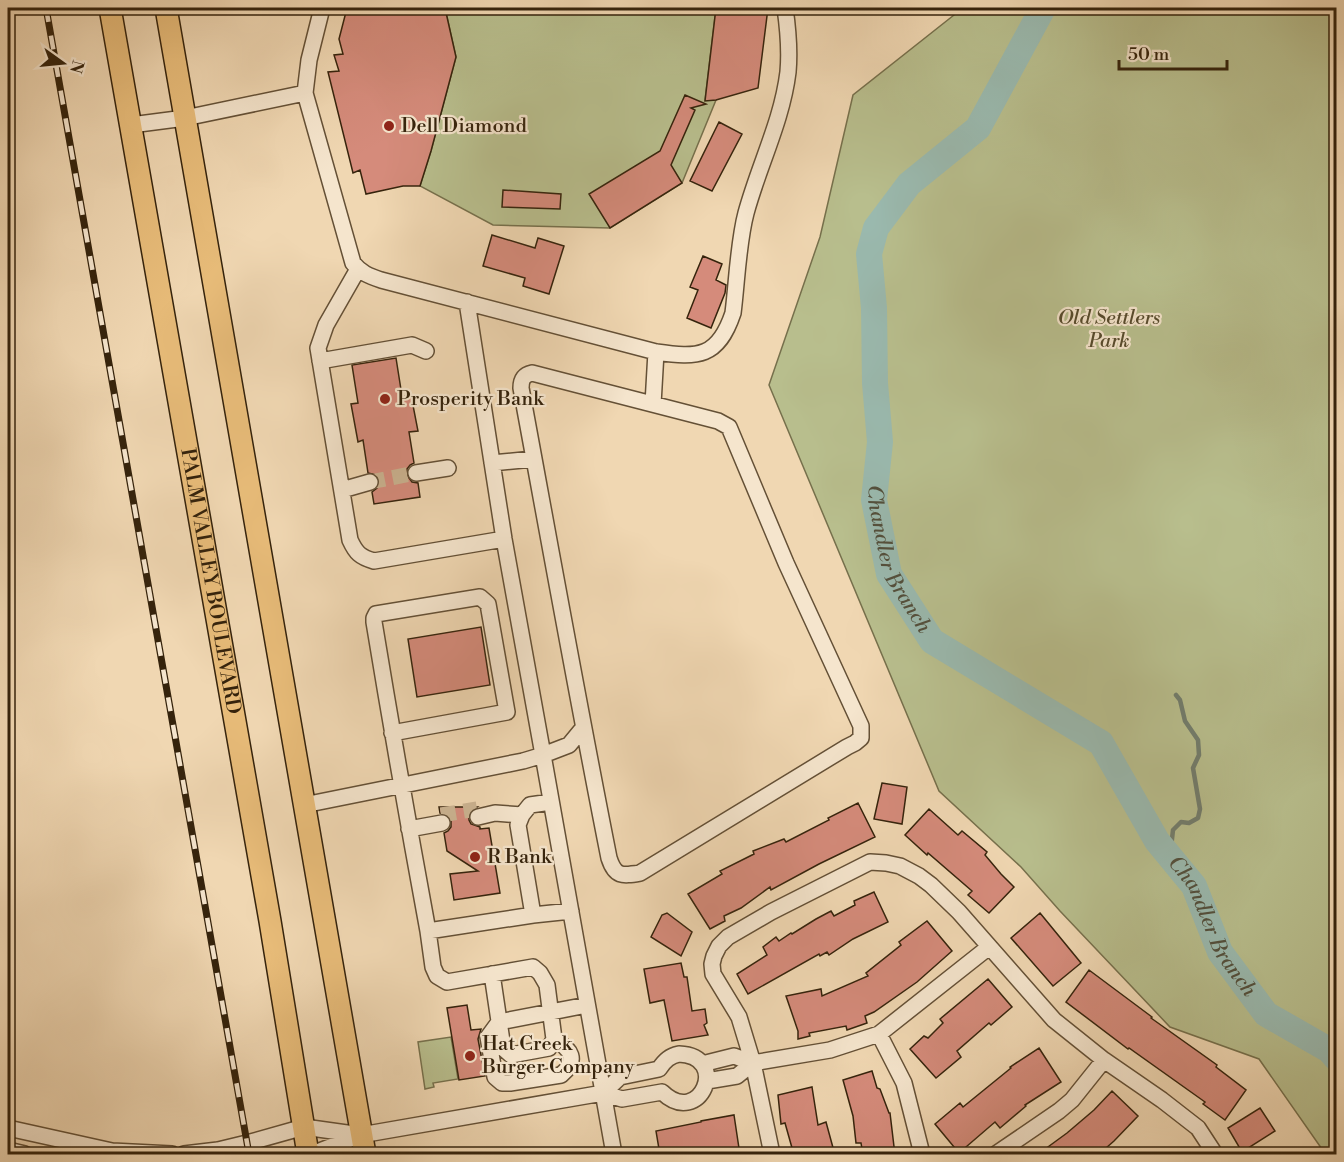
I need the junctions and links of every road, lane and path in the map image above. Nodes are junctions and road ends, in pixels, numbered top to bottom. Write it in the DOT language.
graph roads {
  1 [pos="110,8"];
  2 [pos="166,8"];
  3 [pos="322,8"];
  4 [pos="785,8"];
  5 [pos="305,93"];
  6 [pos="185,118"];
  7 [pos="130,125"];
  8 [pos="358,269"];
  9 [pos="467,302"];
  10 [pos="426,351"];
  11 [pos="656,352"];
  12 [pos="320,361"];
  13 [pos="653,404"];
  14 [pos="533,459"];
  15 [pos="492,463"];
  16 [pos="448,468"];
  17 [pos="416,473"];
  18 [pos="370,482"];
  19 [pos="342,490"];
  20 [pos="504,539"];
  21 [pos="534,707"];
  22 [pos="507,712"];
  23 [pos="583,728"];
  24 [pos="392,733"];
  25 [pos="543,755"];
  26 [pos="401,786"];
  27 [pos="551,802"];
  28 [pos="304,805"];
  29 [pos="477,813"];
  30 [pos="522,814"];
  31 [pos="441,819"];
  32 [pos="408,824"];
  33 [pos="571,911"];
  34 [pos="533,915"];
  35 [pos="428,931"];
  36 [pos="990,946"];
  37 [pos="492,974"];
  38 [pos="587,1005"];
  39 [pos="550,1012"];
  40 [pos="499,1022"];
  41 [pos="879,1034"];
  42 [pos="554,1039"];
  43 [pos="1104,1060"];
  44 [pos="753,1063"];
  45 [pos="702,1064"];
  46 [pos="707,1081"];
  47 [pos="603,1093"];
  48 [pos="304,1127"];
  49 [pos="8,1128"];
  50 [pos="363,1145"];
  51 [pos="8,1150"];
  52 [pos="25,1155"];
  53 [pos="172,1155"];
  54 [pos="184,1155"];
  55 [pos="310,1155"];
  56 [pos="614,1155"];
  57 [pos="772,1155"];
  58 [pos="922,1155"];
  59 [pos="996,1155"];
  60 [pos="1215,1155"];
  1 -- 7 [label="highway, PALM VALLEY BOULEVARD"];
  2 -- 6 [label="highway"];
  3 -- 5 [label="street"];
  4 -- 11 [label="street"];
  5 -- 6 [label="street"];
  5 -- 8 [label="street"];
  6 -- 7 [label="street"];
  6 -- 28 [label="highway"];
  7 -- 48 [label="highway, PALM VALLEY BOULEVARD"];
  8 -- 9 [label="street"];
  8 -- 12 [label="street"];
  9 -- 11 [label="street"];
  9 -- 15 [label="street"];
  10 -- 12 [label="street"];
  11 -- 13 [label="street"];
  12 -- 19 [label="street"];
  13 -- 14 [label="street"];
  13 -- 23 [label="street"];
  14 -- 15 [label="street"];
  14 -- 23 [label="street"];
  15 -- 20 [label="street"];
  16 -- 17 [label="street"];
  18 -- 19 [label="street"];
  19 -- 20 [label="street"];
  20 -- 21 [label="street"];
  21 -- 22 [label="street"];
  21 -- 25 [label="street"];
  22 -- 24 [label="street"];
  22 -- 24 [label="street"];
  23 -- 25 [label="street"];
  24 -- 26 [label="street"];
  25 -- 26 [label="street"];
  25 -- 27 [label="street"];
  26 -- 28 [label="street"];
  26 -- 32 [label="street"];
  27 -- 30 [label="street"];
  27 -- 33 [label="street"];
  28 -- 50 [label="highway"];
  29 -- 30 [label="street"];
  30 -- 34 [label="street"];
  31 -- 32 [label="street"];
  32 -- 35 [label="street"];
  33 -- 34 [label="street"];
  33 -- 38 [label="street"];
  34 -- 35 [label="street"];
  35 -- 37 [label="street"];
  36 -- 41 [label="street"];
  36 -- 43 [label="street"];
  36 -- 44 [label="street"];
  37 -- 39 [label="street"];
  37 -- 40 [label="street"];
  38 -- 39 [label="street"];
  38 -- 47 [label="street"];
  39 -- 40 [label="street"];
  39 -- 42 [label="street"];
  40 -- 42 [label="street"];
  40 -- 42 [label="street"];
  41 -- 44 [label="street"];
  41 -- 58 [label="street"];
  43 -- 59 [label="street"];
  43 -- 60 [label="street"];
  44 -- 45 [label="street"];
  44 -- 46 [label="street"];
  44 -- 57 [label="street"];
  45 -- 46 [label="street"];
  45 -- 47 [label="street"];
  46 -- 47 [label="street"];
  47 -- 50 [label="street"];
  47 -- 56 [label="street"];
  48 -- 50 [label="street"];
  48 -- 54 [label="street"];
  48 -- 55 [label="highway, PALM VALLEY BOULEVARD"];
  49 -- 53 [label="street"];
  50 -- 55 [label="street"];
  51 -- 52 [label="street"];
}
